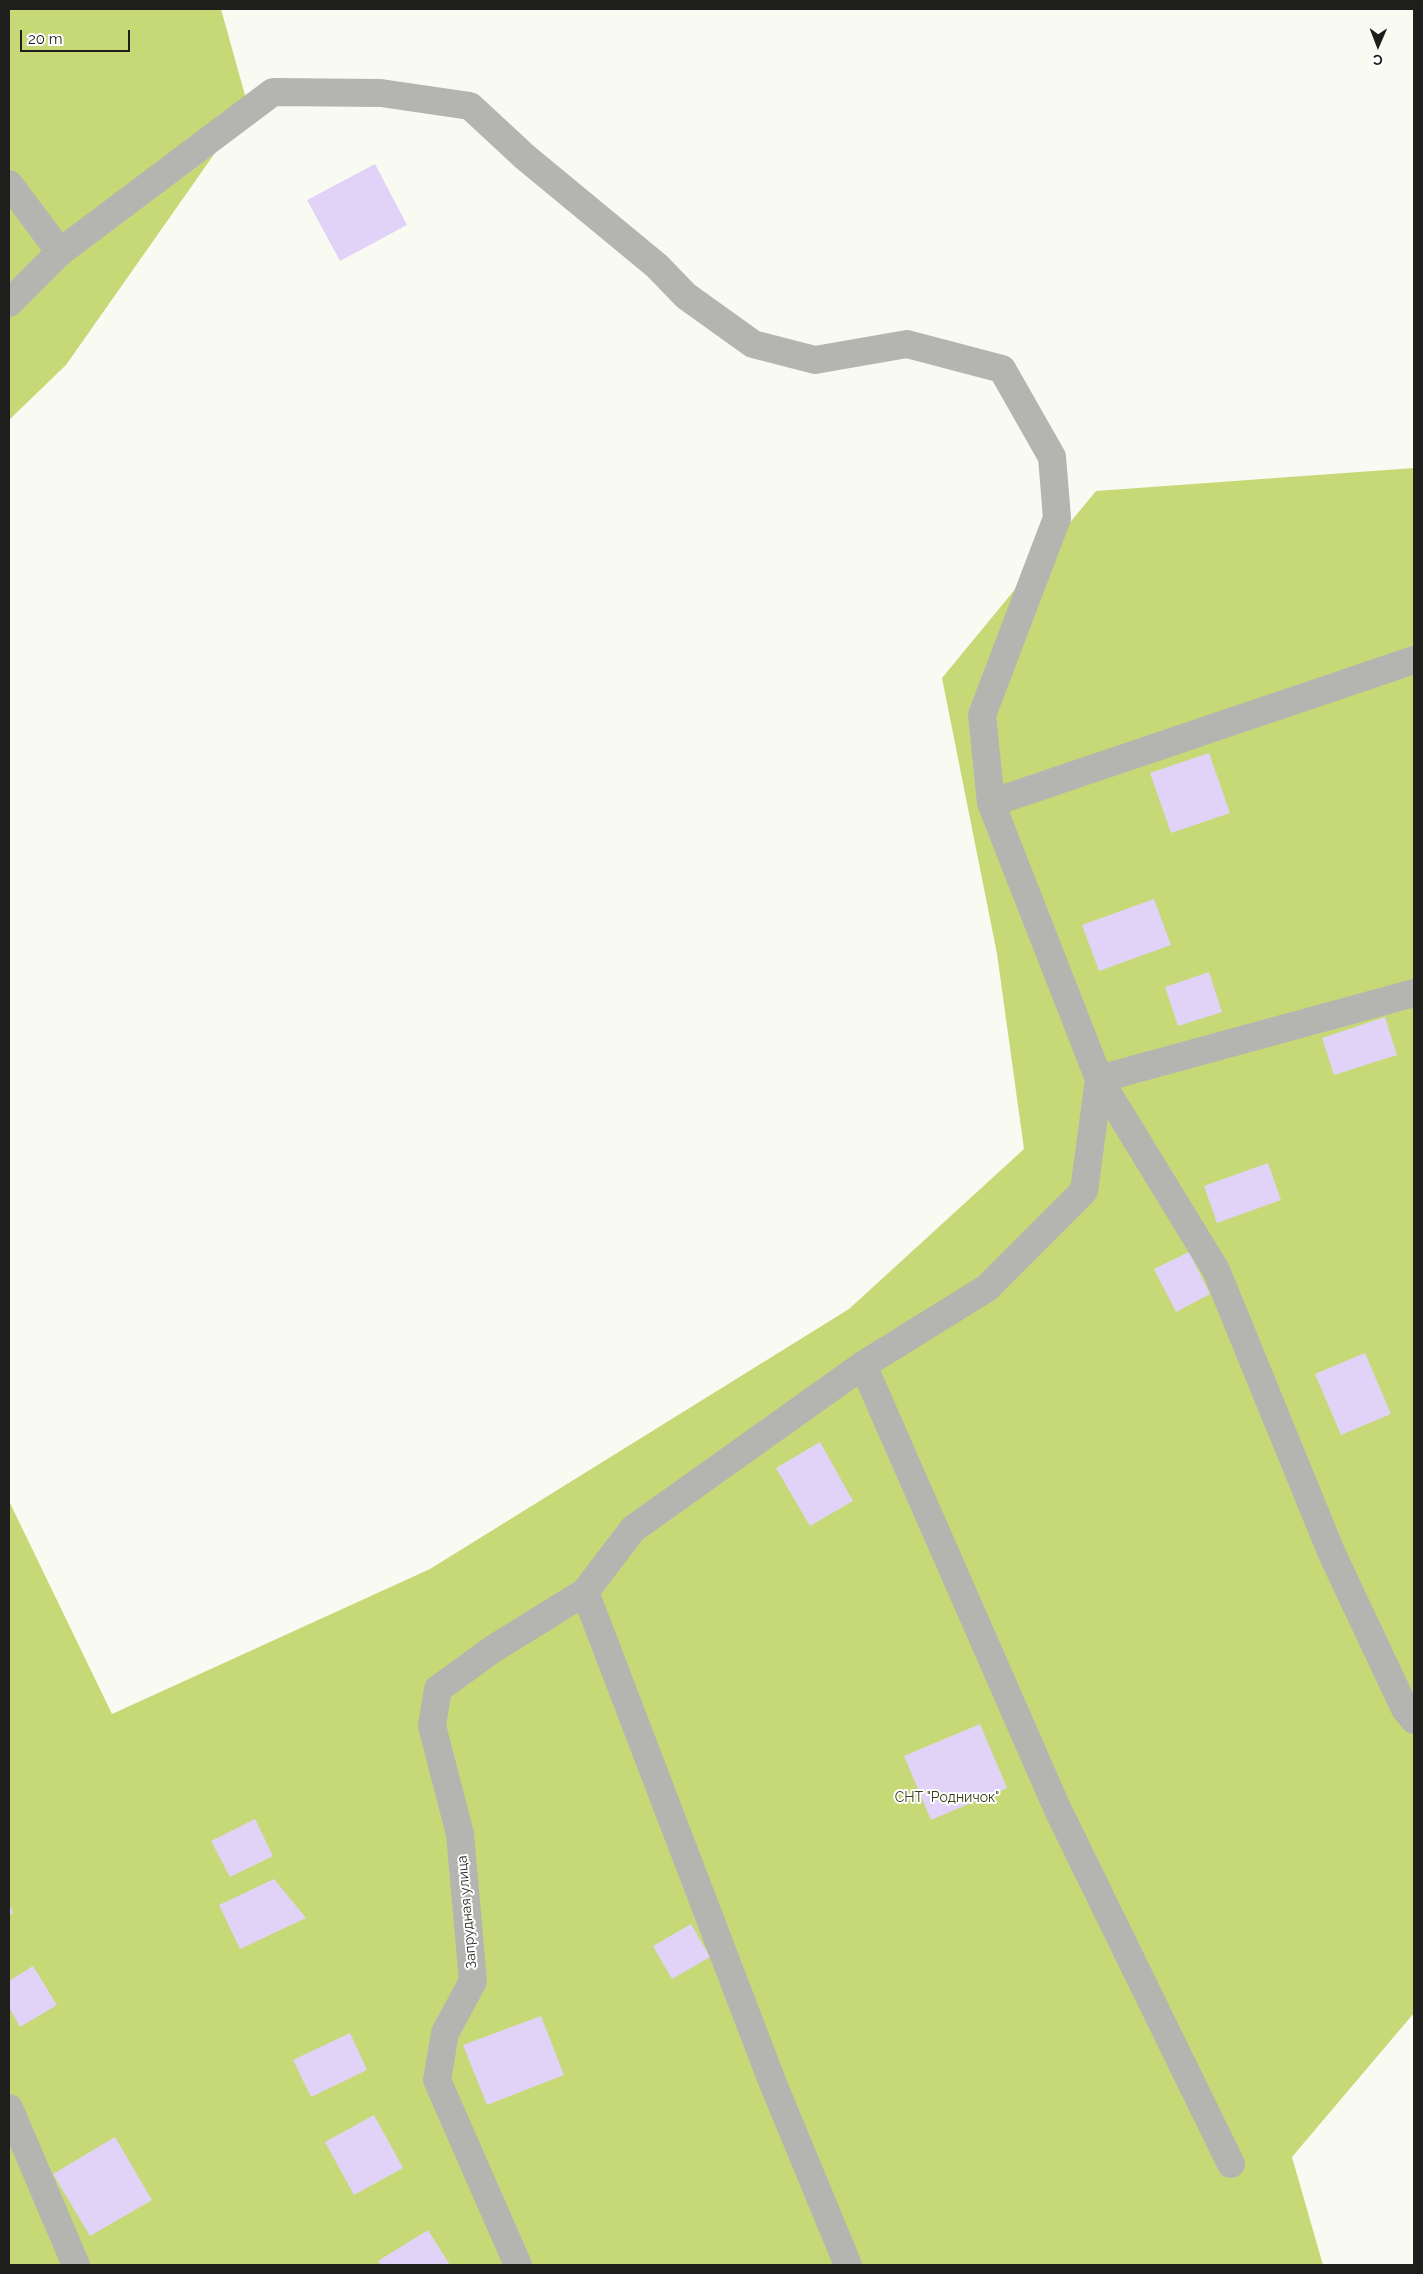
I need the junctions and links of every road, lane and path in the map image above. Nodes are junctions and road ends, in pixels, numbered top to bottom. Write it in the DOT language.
graph roads {
  1 [pos="9,184"];
  2 [pos="60,252"];
  3 [pos="9,303"];
  4 [pos="1414,660"];
  5 [pos="991,803"];
  6 [pos="1414,993"];
  7 [pos="1099,1079"];
  8 [pos="863,1365"];
  9 [pos="584,1592"];
  10 [pos="1414,1720"];
  11 [pos="9,2108"];
  12 [pos="1231,2164"];
  13 [pos="76,2265"];
  14 [pos="518,2265"];
  15 [pos="848,2265"];
  1 -- 2 [label="lane"];
  2 -- 3 [label="lane"];
  2 -- 5 [label="lane"];
  4 -- 5 [label="lane"];
  5 -- 7 [label="lane"];
  6 -- 7 [label="lane"];
  7 -- 8 [label="lane"];
  7 -- 10 [label="lane"];
  8 -- 9 [label="lane"];
  8 -- 12 [label="lane"];
  9 -- 14 [label="lane, Запрудная улица"];
  9 -- 15 [label="lane"];
  11 -- 13 [label="lane"];
}
